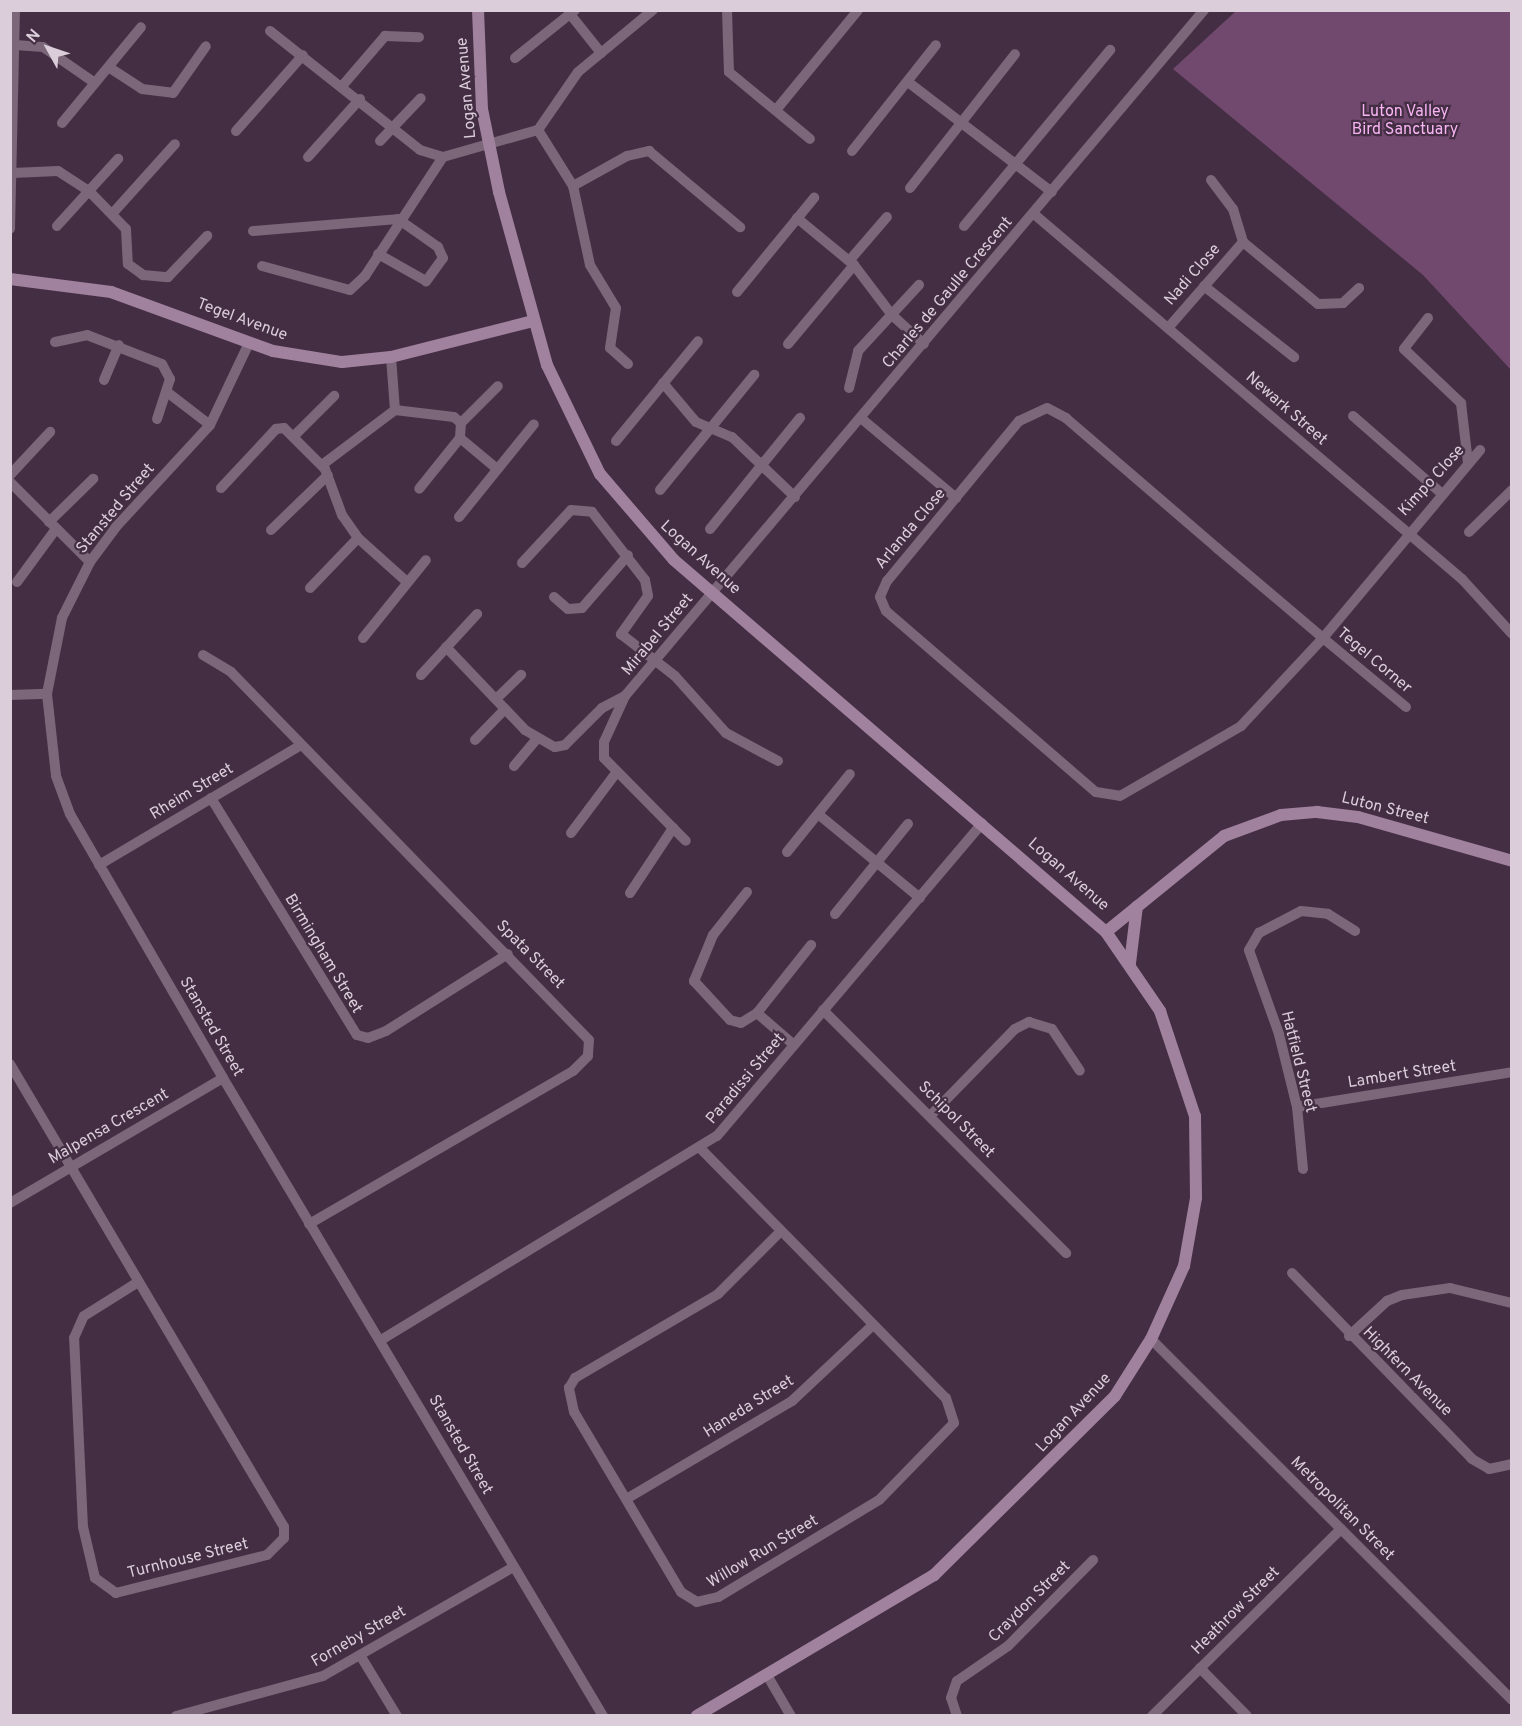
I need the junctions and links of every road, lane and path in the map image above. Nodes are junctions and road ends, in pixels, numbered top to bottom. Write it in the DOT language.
graph roads {
  1 [pos="15,10"];
  2 [pos="478,10"];
  3 [pos="653,10"];
  4 [pos="727,10"];
  5 [pos="858,10"];
  6 [pos="1204,10"];
  7 [pos="573,12"];
  8 [pos="141,27"];
  9 [pos="270,31"];
  10 [pos="419,37"];
  11 [pos="15,45"];
  12 [pos="936,45"];
  13 [pos="206,46"];
  14 [pos="1110,50"];
  15 [pos="601,52"];
  16 [pos="1015,54"];
  17 [pos="303,55"];
  18 [pos="515,58"];
  19 [pos="110,68"];
  20 [pos="908,82"];
  21 [pos="95,83"];
  22 [pos="343,85"];
  23 [pos="421,98"];
  24 [pos="360,99"];
  25 [pos="776,110"];
  26 [pos="962,120"];
  27 [pos="62,123"];
  28 [pos="393,127"];
  29 [pos="538,130"];
  30 [pos="236,131"];
  31 [pos="810,139"];
  32 [pos="380,141"];
  33 [pos="175,144"];
  34 [pos="488,144"];
  35 [pos="852,151"];
  36 [pos="308,158"];
  37 [pos="442,158"];
  38 [pos="118,159"];
  39 [pos="1016,161"];
  40 [pos="12,173"];
  41 [pos="1211,180"];
  42 [pos="573,186"];
  43 [pos="910,188"];
  44 [pos="89,191"];
  45 [pos="1052,192"];
  46 [pos="814,198"];
  47 [pos="112,214"];
  48 [pos="1034,214"];
  49 [pos="886,217"];
  50 [pos="796,218"];
  51 [pos="398,219"];
  52 [pos="57,226"];
  53 [pos="964,226"];
  54 [pos="740,227"];
  55 [pos="10,229"];
  56 [pos="253,231"];
  57 [pos="207,236"];
  58 [pos="1243,242"];
  59 [pos="378,254"];
  60 [pos="852,263"];
  61 [pos="262,266"];
  62 [pos="10,279"];
  63 [pos="919,285"];
  64 [pos="1204,286"];
  65 [pos="1359,288"];
  66 [pos="737,292"];
  67 [pos="891,315"];
  68 [pos="1428,318"];
  69 [pos="533,321"];
  70 [pos="1168,328"];
  71 [pos="698,341"];
  72 [pos="56,342"];
  73 [pos="249,343"];
  74 [pos="788,344"];
  75 [pos="924,344"];
  76 [pos="119,345"];
  77 [pos="392,357"];
  78 [pos="1294,357"];
  79 [pos="628,364"];
  80 [pos="754,375"];
  81 [pos="104,380"];
  82 [pos="663,383"];
  83 [pos="498,386"];
  84 [pos="849,388"];
  85 [pos="167,392"];
  86 [pos="334,396"];
  87 [pos="395,410"];
  88 [pos="1353,416"];
  89 [pos="800,418"];
  90 [pos="157,419"];
  91 [pos="862,419"];
  92 [pos="461,423"];
  93 [pos="534,424"];
  94 [pos="210,425"];
  95 [pos="711,428"];
  96 [pos="50,432"];
  97 [pos="294,436"];
  98 [pos="460,438"];
  99 [pos="616,441"];
  100 [pos="1480,450"];
  101 [pos="1468,463"];
  102 [pos="322,465"];
  103 [pos="762,467"];
  104 [pos="496,468"];
  105 [pos="10,475"];
  106 [pos="328,476"];
  107 [pos="93,478"];
  108 [pos="10,482"];
  109 [pos="221,488"];
  110 [pos="419,489"];
  111 [pos="660,489"];
  112 [pos="1441,494"];
  113 [pos="1510,495"];
  114 [pos="795,498"];
  115 [pos="956,498"];
  116 [pos="459,517"];
  117 [pos="53,526"];
  118 [pos="710,529"];
  119 [pos="272,530"];
  120 [pos="1406,532"];
  121 [pos="1469,532"];
  122 [pos="358,538"];
  123 [pos="628,555"];
  124 [pos="426,560"];
  125 [pos="90,562"];
  126 [pos="522,563"];
  127 [pos="406,581"];
  128 [pos="17,582"];
  129 [pos="310,588"];
  130 [pos="712,593"];
  131 [pos="554,597"];
  132 [pos="477,614"];
  133 [pos="1512,634"];
  134 [pos="363,638"];
  135 [pos="1323,638"];
  136 [pos="446,647"];
  137 [pos="203,655"];
  138 [pos="656,662"];
  139 [pos="421,675"];
  140 [pos="521,675"];
  141 [pos="47,694"];
  142 [pos="10,695"];
  143 [pos="625,696"];
  144 [pos="496,699"];
  145 [pos="1406,707"];
  146 [pos="505,709"];
  147 [pos="474,740"];
  148 [pos="536,740"];
  149 [pos="301,745"];
  150 [pos="778,761"];
  151 [pos="514,766"];
  152 [pos="616,773"];
  153 [pos="850,774"];
  154 [pos="211,798"];
  155 [pos="818,814"];
  156 [pos="982,823"];
  157 [pos="908,824"];
  158 [pos="673,828"];
  159 [pos="571,833"];
  160 [pos="686,841"];
  161 [pos="787,852"];
  162 [pos="1512,861"];
  163 [pos="876,863"];
  164 [pos="99,865"];
  165 [pos="747,892"];
  166 [pos="630,893"];
  167 [pos="920,898"];
  168 [pos="1137,906"];
  169 [pos="835,914"];
  170 [pos="1355,931"];
  171 [pos="1106,932"];
  172 [pos="811,945"];
  173 [pos="508,954"];
  174 [pos="1130,963"];
  175 [pos="823,1010"];
  176 [pos="757,1013"];
  177 [pos="794,1045"];
  178 [pos="10,1064"];
  179 [pos="1080,1071"];
  180 [pos="1512,1072"];
  181 [pos="223,1078"];
  182 [pos="1297,1107"];
  183 [pos="930,1115"];
  184 [pos="701,1149"];
  185 [pos="72,1167"];
  186 [pos="1303,1169"];
  187 [pos="10,1203"];
  188 [pos="309,1224"];
  189 [pos="782,1231"];
  190 [pos="1066,1253"];
  191 [pos="1292,1274"];
  192 [pos="138,1281"];
  193 [pos="1512,1303"];
  194 [pos="873,1325"];
  195 [pos="1349,1336"];
  196 [pos="1152,1339"];
  197 [pos="381,1340"];
  198 [pos="1512,1464"];
  199 [pos="628,1498"];
  200 [pos="1341,1529"];
  201 [pos="1093,1560"];
  202 [pos="513,1567"];
  203 [pos="360,1655"];
  204 [pos="1200,1668"];
  205 [pos="767,1675"];
  206 [pos="1512,1700"];
  207 [pos="176,1716"];
  208 [pos="397,1716"];
  209 [pos="603,1716"];
  210 [pos="697,1716"];
  211 [pos="791,1716"];
  212 [pos="957,1716"];
  213 [pos="1152,1716"];
  214 [pos="1247,1716"];
  1 -- 11 [label="street"];
  2 -- 34 [label="street, Logan Avenue"];
  3 -- 15 [label="street"];
  4 -- 25 [label="street"];
  5 -- 25 [label="street"];
  6 -- 45 [label="street, Charles de Gaulle Crescent"];
  7 -- 15 [label="street"];
  7 -- 18 [label="street"];
  8 -- 19 [label="street"];
  9 -- 17 [label="street"];
  10 -- 22 [label="street"];
  11 -- 21 [label="street"];
  11 -- 40 [label="street"];
  12 -- 20 [label="street"];
  13 -- 19 [label="street"];
  14 -- 39 [label="street"];
  15 -- 29 [label="street"];
  16 -- 26 [label="street"];
  17 -- 22 [label="street"];
  17 -- 30 [label="street"];
  19 -- 21 [label="street"];
  20 -- 26 [label="street"];
  20 -- 35 [label="street"];
  21 -- 27 [label="street"];
  22 -- 24 [label="street"];
  23 -- 28 [label="street"];
  24 -- 28 [label="street"];
  24 -- 36 [label="street"];
  25 -- 31 [label="street"];
  26 -- 39 [label="street"];
  26 -- 43 [label="street"];
  28 -- 32 [label="street"];
  28 -- 37 [label="street"];
  29 -- 34 [label="street"];
  29 -- 42 [label="street"];
  33 -- 47 [label="street"];
  34 -- 37 [label="street"];
  34 -- 69 [label="street, Logan Avenue"];
  37 -- 51 [label="street"];
  38 -- 44 [label="street"];
  39 -- 45 [label="street"];
  39 -- 53 [label="street"];
  40 -- 44 [label="street"];
  40 -- 55 [label="street"];
  41 -- 58 [label="street, Nadi Close"];
  42 -- 54 [label="street"];
  42 -- 79 [label="street"];
  44 -- 47 [label="street"];
  44 -- 52 [label="street"];
  45 -- 48 [label="street, Charles de Gaulle Crescent"];
  46 -- 50 [label="street"];
  47 -- 57 [label="street"];
  48 -- 70 [label="street, Newark Street"];
  48 -- 75 [label="street, Charles de Gaulle Crescent"];
  49 -- 60 [label="street"];
  50 -- 60 [label="street"];
  50 -- 66 [label="street"];
  51 -- 56 [label="street"];
  51 -- 59 [label="street"];
  51 -- 59 [label="street"];
  58 -- 64 [label="street, Nadi Close"];
  58 -- 65 [label="street"];
  59 -- 61 [label="street"];
  60 -- 67 [label="street"];
  60 -- 74 [label="street"];
  62 -- 73 [label="street, Tegel Avenue"];
  63 -- 67 [label="street"];
  64 -- 70 [label="street, Nadi Close"];
  64 -- 78 [label="street"];
  67 -- 75 [label="street"];
  67 -- 84 [label="street"];
  68 -- 101 [label="street"];
  69 -- 77 [label="street, Tegel Avenue"];
  69 -- 130 [label="street, Logan Avenue"];
  70 -- 120 [label="street, Newark Street"];
  71 -- 82 [label="street"];
  72 -- 76 [label="street"];
  73 -- 77 [label="street, Tegel Avenue"];
  73 -- 94 [label="street, Stansted Street"];
  75 -- 91 [label="street, Charles de Gaulle Crescent"];
  76 -- 81 [label="street"];
  76 -- 85 [label="street"];
  77 -- 87 [label="street"];
  80 -- 95 [label="street"];
  82 -- 95 [label="street"];
  82 -- 99 [label="street"];
  83 -- 92 [label="street"];
  85 -- 90 [label="street"];
  85 -- 94 [label="street"];
  86 -- 97 [label="street"];
  87 -- 92 [label="street"];
  87 -- 102 [label="street"];
  88 -- 112 [label="street"];
  89 -- 103 [label="street"];
  91 -- 114 [label="street, Charles de Gaulle Crescent"];
  91 -- 115 [label="street"];
  92 -- 98 [label="street"];
  93 -- 104 [label="street"];
  94 -- 125 [label="street, Stansted Street"];
  95 -- 103 [label="street"];
  95 -- 111 [label="street"];
  96 -- 105 [label="street"];
  97 -- 102 [label="street"];
  97 -- 109 [label="street"];
  98 -- 104 [label="street"];
  98 -- 110 [label="street"];
  100 -- 101 [label="street, Kimpo Close"];
  101 -- 112 [label="street, Kimpo Close"];
  102 -- 106 [label="street"];
  103 -- 114 [label="street"];
  103 -- 118 [label="street"];
  104 -- 116 [label="street"];
  106 -- 119 [label="street"];
  106 -- 122 [label="street"];
  107 -- 117 [label="street"];
  108 -- 117 [label="street"];
  112 -- 120 [label="street, Kimpo Close"];
  113 -- 121 [label="street"];
  114 -- 130 [label="street, Charles de Gaulle Crescent"];
  115 -- 135 [label="street, Arlanda Close"];
  115 -- 135 [label="street, Arlanda Close"];
  117 -- 125 [label="street"];
  117 -- 128 [label="street"];
  120 -- 133 [label="street, Newark Street"];
  120 -- 135 [label="street, Arlanda Close"];
  122 -- 127 [label="street"];
  122 -- 129 [label="street"];
  123 -- 126 [label="street"];
  123 -- 131 [label="street"];
  123 -- 138 [label="street"];
  124 -- 127 [label="street"];
  125 -- 141 [label="street, Stansted Street"];
  127 -- 134 [label="street"];
  130 -- 138 [label="street, Mirabel Street"];
  130 -- 156 [label="street, Logan Avenue"];
  132 -- 136 [label="street"];
  135 -- 145 [label="street, Tegel Corner"];
  136 -- 139 [label="street"];
  136 -- 144 [label="street"];
  137 -- 149 [label="street, Spata Street"];
  138 -- 143 [label="street, Mirabel Street"];
  138 -- 150 [label="street"];
  140 -- 144 [label="street"];
  141 -- 142 [label="street"];
  141 -- 164 [label="street, Stansted Street"];
  143 -- 148 [label="street"];
  143 -- 152 [label="street"];
  144 -- 146 [label="street"];
  146 -- 147 [label="street"];
  146 -- 148 [label="street"];
  148 -- 151 [label="street"];
  149 -- 154 [label="street, Rheim Street"];
  149 -- 173 [label="street, Spata Street"];
  152 -- 158 [label="street"];
  152 -- 159 [label="street"];
  153 -- 155 [label="street"];
  154 -- 164 [label="street, Rheim Street"];
  154 -- 173 [label="street, Birmingham Street"];
  155 -- 161 [label="street"];
  155 -- 163 [label="street"];
  156 -- 167 [label="street, Paradissi Street"];
  156 -- 171 [label="street, Logan Avenue"];
  157 -- 163 [label="street"];
  158 -- 160 [label="street"];
  158 -- 166 [label="street"];
  162 -- 168 [label="street, Luton Street"];
  163 -- 167 [label="street"];
  163 -- 169 [label="street"];
  164 -- 181 [label="street, Stansted Street"];
  165 -- 176 [label="street"];
  167 -- 175 [label="street, Paradissi Street"];
  168 -- 171 [label="street, Luton Street"];
  168 -- 174 [label="street"];
  170 -- 182 [label="street, Hatfield Street"];
  171 -- 174 [label="street, Logan Avenue"];
  172 -- 176 [label="street"];
  173 -- 188 [label="street, Spata Street"];
  174 -- 196 [label="street, Logan Avenue"];
  175 -- 177 [label="street, Paradissi Street"];
  175 -- 183 [label="street, Schipol Street"];
  176 -- 177 [label="street"];
  177 -- 184 [label="street, Paradissi Street"];
  178 -- 185 [label="street, Turnhouse Street"];
  179 -- 183 [label="street"];
  180 -- 182 [label="street, Lambert Street"];
  181 -- 185 [label="street, Malpensa Crescent"];
  181 -- 188 [label="street, Stansted Street"];
  182 -- 186 [label="street, Hatfield Street"];
  183 -- 190 [label="street, Schipol Street"];
  184 -- 189 [label="street, Willow Run Street"];
  184 -- 197 [label="street, Paradissi Street"];
  185 -- 187 [label="street, Malpensa Crescent"];
  185 -- 192 [label="street, Turnhouse Street"];
  188 -- 197 [label="street, Stansted Street"];
  189 -- 194 [label="street, Willow Run Street"];
  189 -- 199 [label="street, Willow Run Street"];
  191 -- 195 [label="street, Highfern Avenue"];
  192 -- 192 [label="street, Turnhouse Street"];
  193 -- 195 [label="street"];
  194 -- 199 [label="street, Haneda Street"];
  194 -- 199 [label="street, Willow Run Street"];
  195 -- 198 [label="street, Highfern Avenue"];
  196 -- 200 [label="street, Metropolitan Street"];
  196 -- 205 [label="street, Logan Avenue"];
  197 -- 202 [label="street, Stansted Street"];
  200 -- 204 [label="street, Heathrow Street"];
  200 -- 206 [label="street, Metropolitan Street"];
  201 -- 212 [label="street, Craydon Street"];
  202 -- 203 [label="street, Forneby Street"];
  202 -- 209 [label="street, Stansted Street"];
  203 -- 207 [label="street, Forneby Street"];
  203 -- 208 [label="street"];
  204 -- 213 [label="street, Heathrow Street"];
  204 -- 214 [label="street"];
  205 -- 210 [label="street, Logan Avenue"];
  205 -- 211 [label="street"];
}
